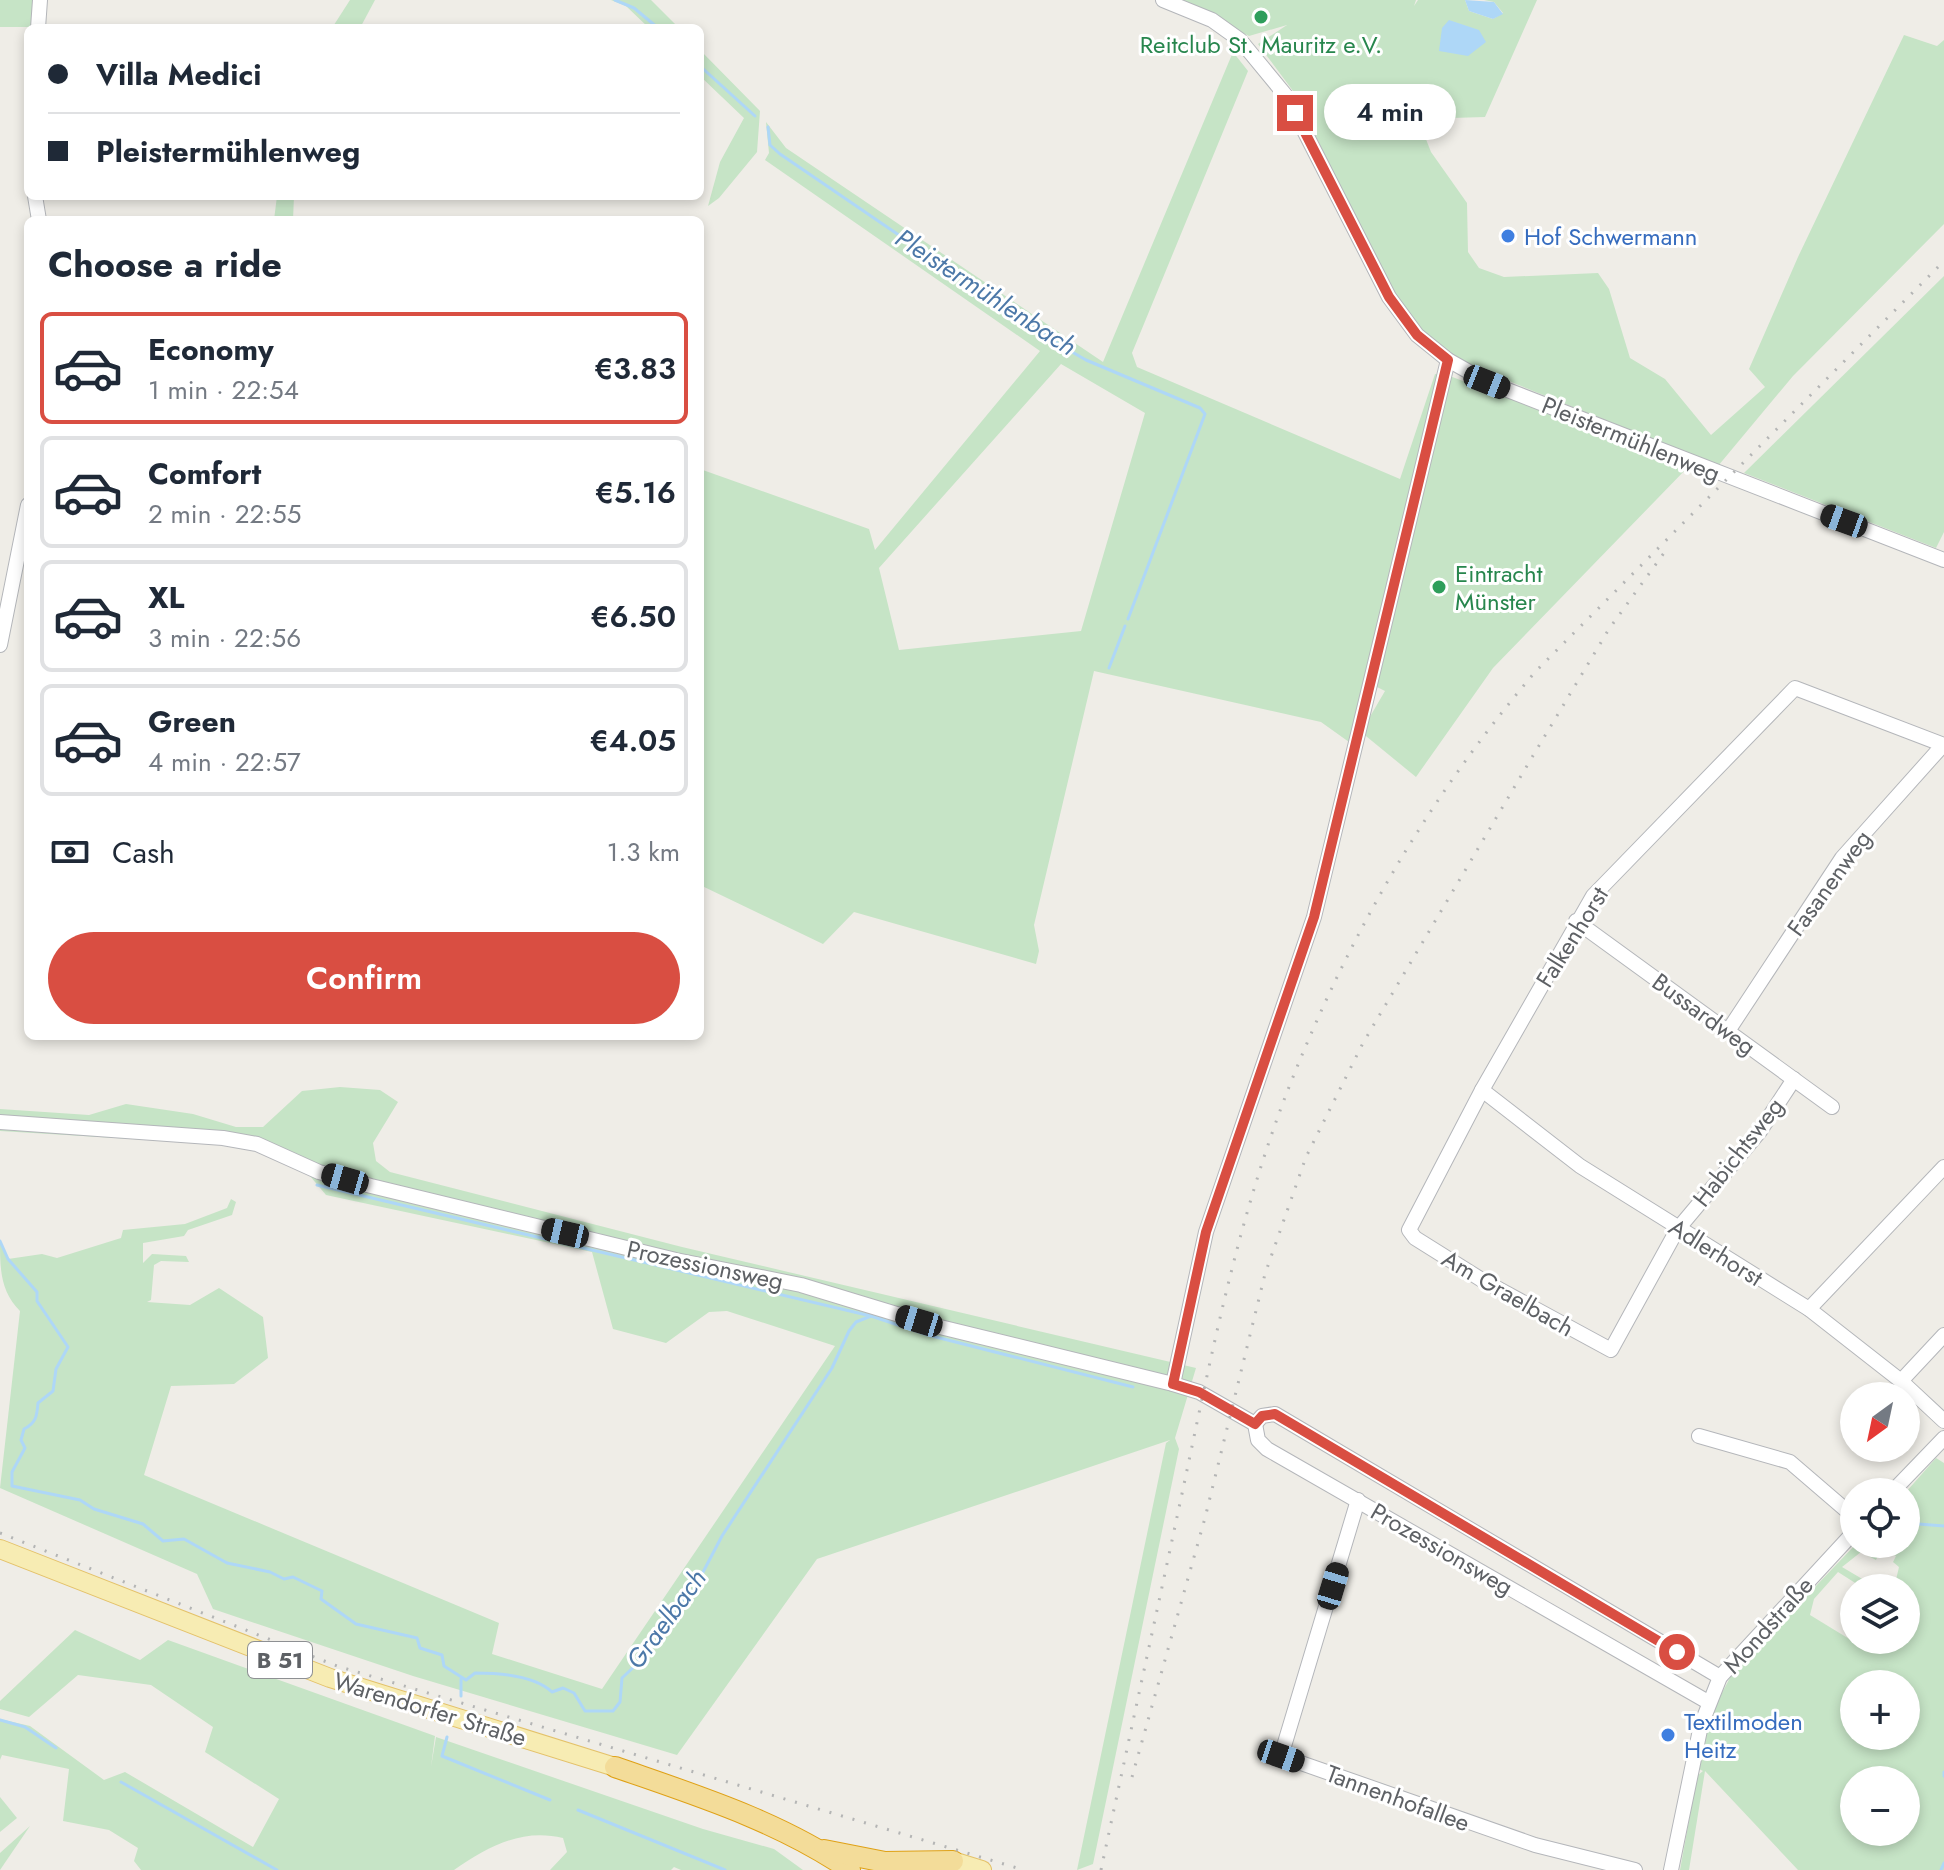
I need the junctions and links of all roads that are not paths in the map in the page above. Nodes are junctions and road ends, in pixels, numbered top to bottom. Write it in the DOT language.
graph roads {
  1 [pos="40,0"];
  2 [pos="1163,0"];
  3 [pos="38,24"];
  4 [pos="1448,360"];
  5 [pos="24,525"];
  6 [pos="1944,560"];
  7 [pos="1,639"];
  8 [pos="1943,745"];
  9 [pos="1576,921"];
  10 [pos="1728,1031"];
  11 [pos="1794,1079"];
  12 [pos="1482,1090"];
  13 [pos="1832,1107"];
  14 [pos="0,1122"];
  15 [pos="1944,1167"];
  16 [pos="1409,1230"];
  17 [pos="1677,1230"];
  18 [pos="1809,1309"];
  19 [pos="1944,1335"];
  20 [pos="1611,1350"];
  21 [pos="1901,1381"];
  22 [pos="1173,1384"];
  23 [pos="1944,1421"];
  24 [pos="1255,1424"];
  25 [pos="1699,1436"];
  26 [pos="1944,1438"];
  27 [pos="1905,1478"];
  28 [pos="1358,1500"];
  29 [pos="1840,1505"];
  30 [pos="1840,1547"];
  31 [pos="0,1549"];
  32 [pos="1720,1677"];
  33 [pos="1708,1702"];
  34 [pos="615,1767"];
  35 [pos="820,1850"];
  36 [pos="953,1861"];
  37 [pos="850,1870"];
  38 [pos="982,1870"];
  39 [pos="1635,1870"];
  40 [pos="1671,1870"];
  1 -- 3 [label="street"];
  2 -- 4 [label="street, Pleistermühlenweg"];
  4 -- 6 [label="street, Pleistermühlenweg"];
  4 -- 22 [label="street"];
  5 -- 7 [label="street"];
  8 -- 9 [label="street, Falkenhorst"];
  8 -- 10 [label="street, Fasanenweg"];
  9 -- 10 [label="street, Bussardweg"];
  9 -- 12 [label="street, Falkenhorst"];
  10 -- 11 [label="street, Bussardweg"];
  11 -- 13 [label="street, Bussardweg"];
  11 -- 17 [label="street, Habichtsweg"];
  12 -- 16 [label="street, Falkenhorst"];
  12 -- 17 [label="street, Adlerhorst"];
  14 -- 22 [label="street, Prozessionsweg"];
  15 -- 18 [label="street"];
  16 -- 20 [label="street, Am Graelbach"];
  17 -- 18 [label="street, Adlerhorst"];
  17 -- 20 [label="street, Habichtsweg"];
  18 -- 21 [label="street, Adlerhorst"];
  19 -- 21 [label="street"];
  21 -- 23 [label="street, Adlerhorst"];
  22 -- 24 [label="street, Prozessionsweg"];
  24 -- 28 [label="street, Prozessionsweg"];
  24 -- 32 [label="street, Prozessionsweg"];
  25 -- 29 [label="street"];
  26 -- 27 [label="street"];
  28 -- 33 [label="street, Prozessionsweg"];
  28 -- 39 [label="street, Tannenhofallee"];
  30 -- 32 [label="street, Mondstraße"];
  31 -- 34 [label="main road, Warendorfer Straße / B 51"];
  32 -- 33 [label="street, Mondstraße"];
  33 -- 40 [label="street, Mondstraße"];
  34 -- 35 [label="highway, Warendorfer Straße / B 51"];
  35 -- 36 [label="highway"];
  35 -- 37 [label="highway, B 51"];
  36 -- 38 [label="main road"];
}
